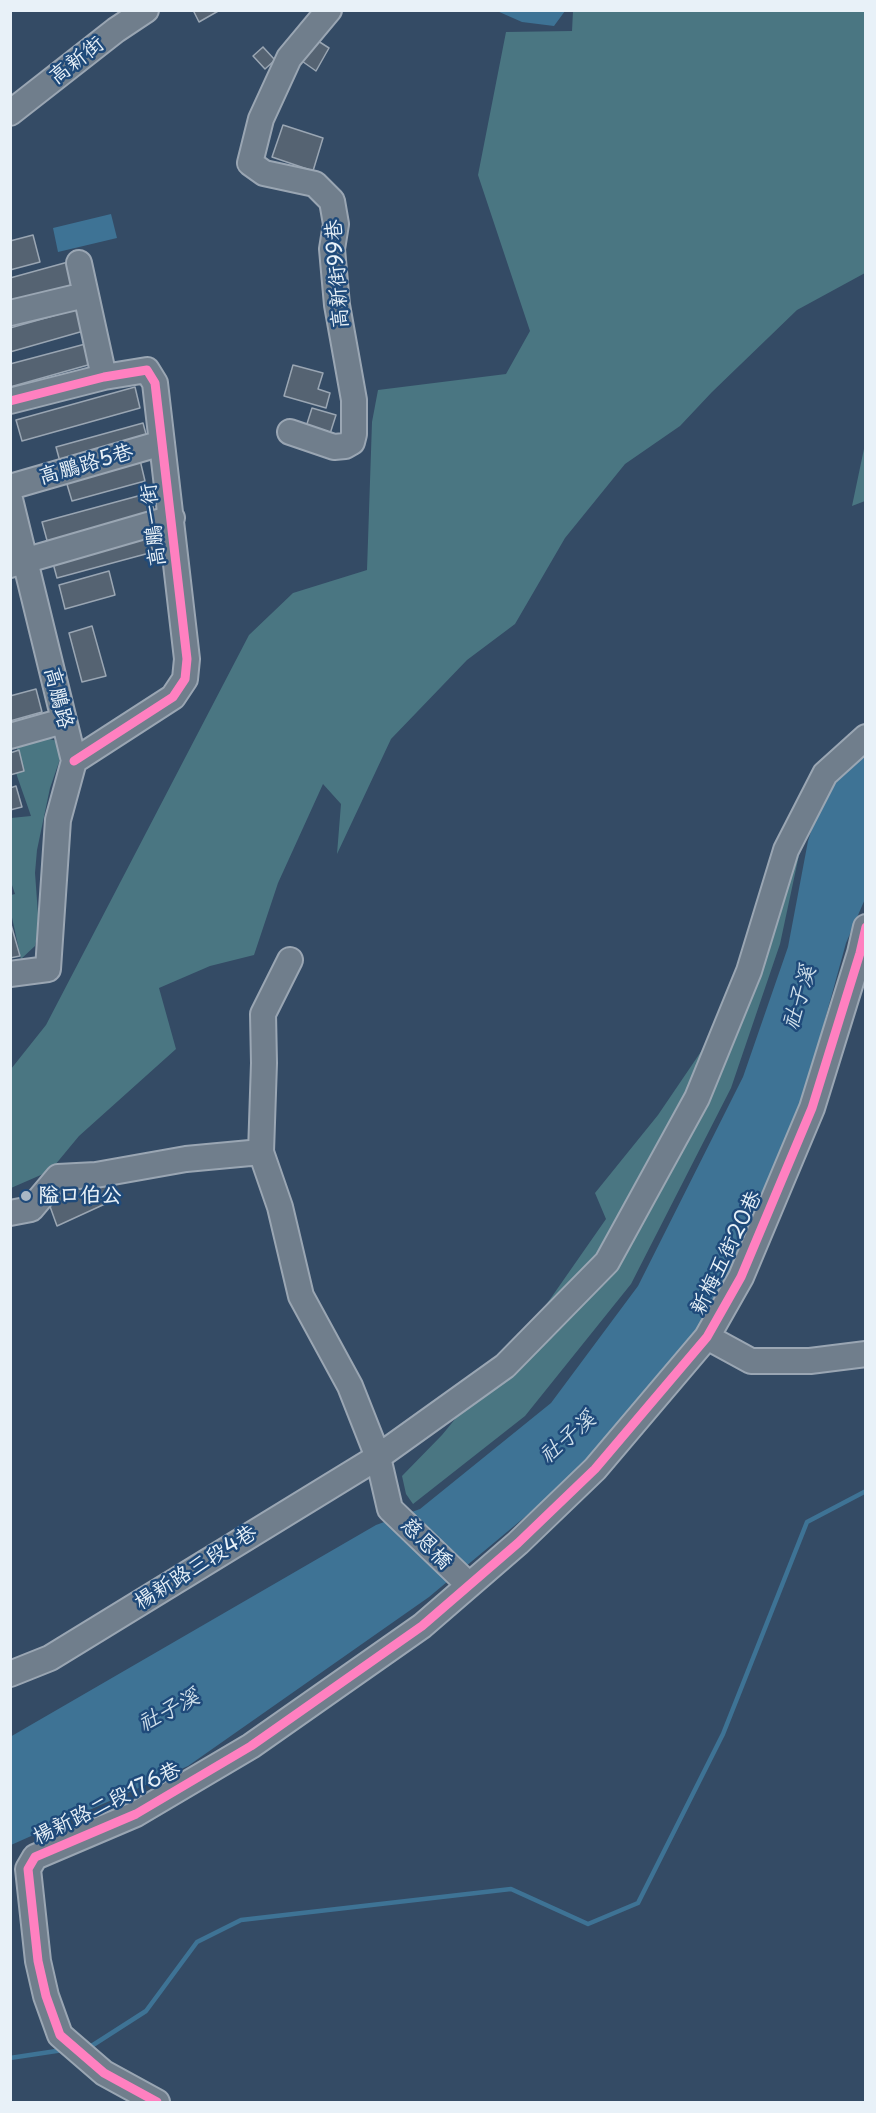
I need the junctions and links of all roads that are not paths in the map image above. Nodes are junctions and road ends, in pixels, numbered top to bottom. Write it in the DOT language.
graph roads {
  1 [pos="146,10"];
  2 [pos="329,10"];
  3 [pos="10,113"];
  4 [pos="79,263"];
  5 [pos="85,295"];
  6 [pos="10,314"];
  7 [pos="104,377"];
  8 [pos="10,401"];
  9 [pos="290,432"];
  10 [pos="162,443"];
  11 [pos="10,487"];
  12 [pos="10,499"];
  13 [pos="172,518"];
  14 [pos="18,563"];
  15 [pos="63,722"];
  16 [pos="10,736"];
  17 [pos="866,737"];
  18 [pos="74,761"];
  19 [pos="866,927"];
  20 [pos="290,960"];
  21 [pos="10,974"];
  22 [pos="261,1152"];
  23 [pos="10,1213"];
  24 [pos="707,1337"];
  25 [pos="866,1354"];
  26 [pos="378,1457"];
  27 [pos="465,1582"];
  28 [pos="10,1674"];
  29 [pos="157,2103"];
  1 -- 3 [label="street, 高新街"];
  2 -- 9 [label="street, 高新街99巷"];
  4 -- 5 [label="street"];
  5 -- 6 [label="street"];
  5 -- 7 [label="street"];
  7 -- 8 [label="street, 高鵬一街"];
  7 -- 10 [label="street, 高鵬一街"];
  10 -- 11 [label="street, 高鵬路5巷"];
  10 -- 13 [label="street, 高鵬一街"];
  12 -- 14 [label="street, 高鵬路"];
  13 -- 14 [label="street"];
  13 -- 18 [label="street, 高鵬一街"];
  14 -- 15 [label="street, 高鵬路"];
  15 -- 16 [label="street"];
  15 -- 18 [label="street, 高鵬路"];
  17 -- 26 [label="street, 楊新路三段4巷"];
  18 -- 21 [label="street"];
  19 -- 24 [label="street, 新梅五街20巷"];
  20 -- 22 [label="street"];
  22 -- 23 [label="street"];
  22 -- 26 [label="street"];
  24 -- 25 [label="street"];
  24 -- 27 [label="street, 新梅五街20巷"];
  26 -- 27 [label="street, 慈恩橋"];
  26 -- 28 [label="street, 楊新路三段4巷"];
  27 -- 29 [label="street, 楊新路二段176巷"];
}
